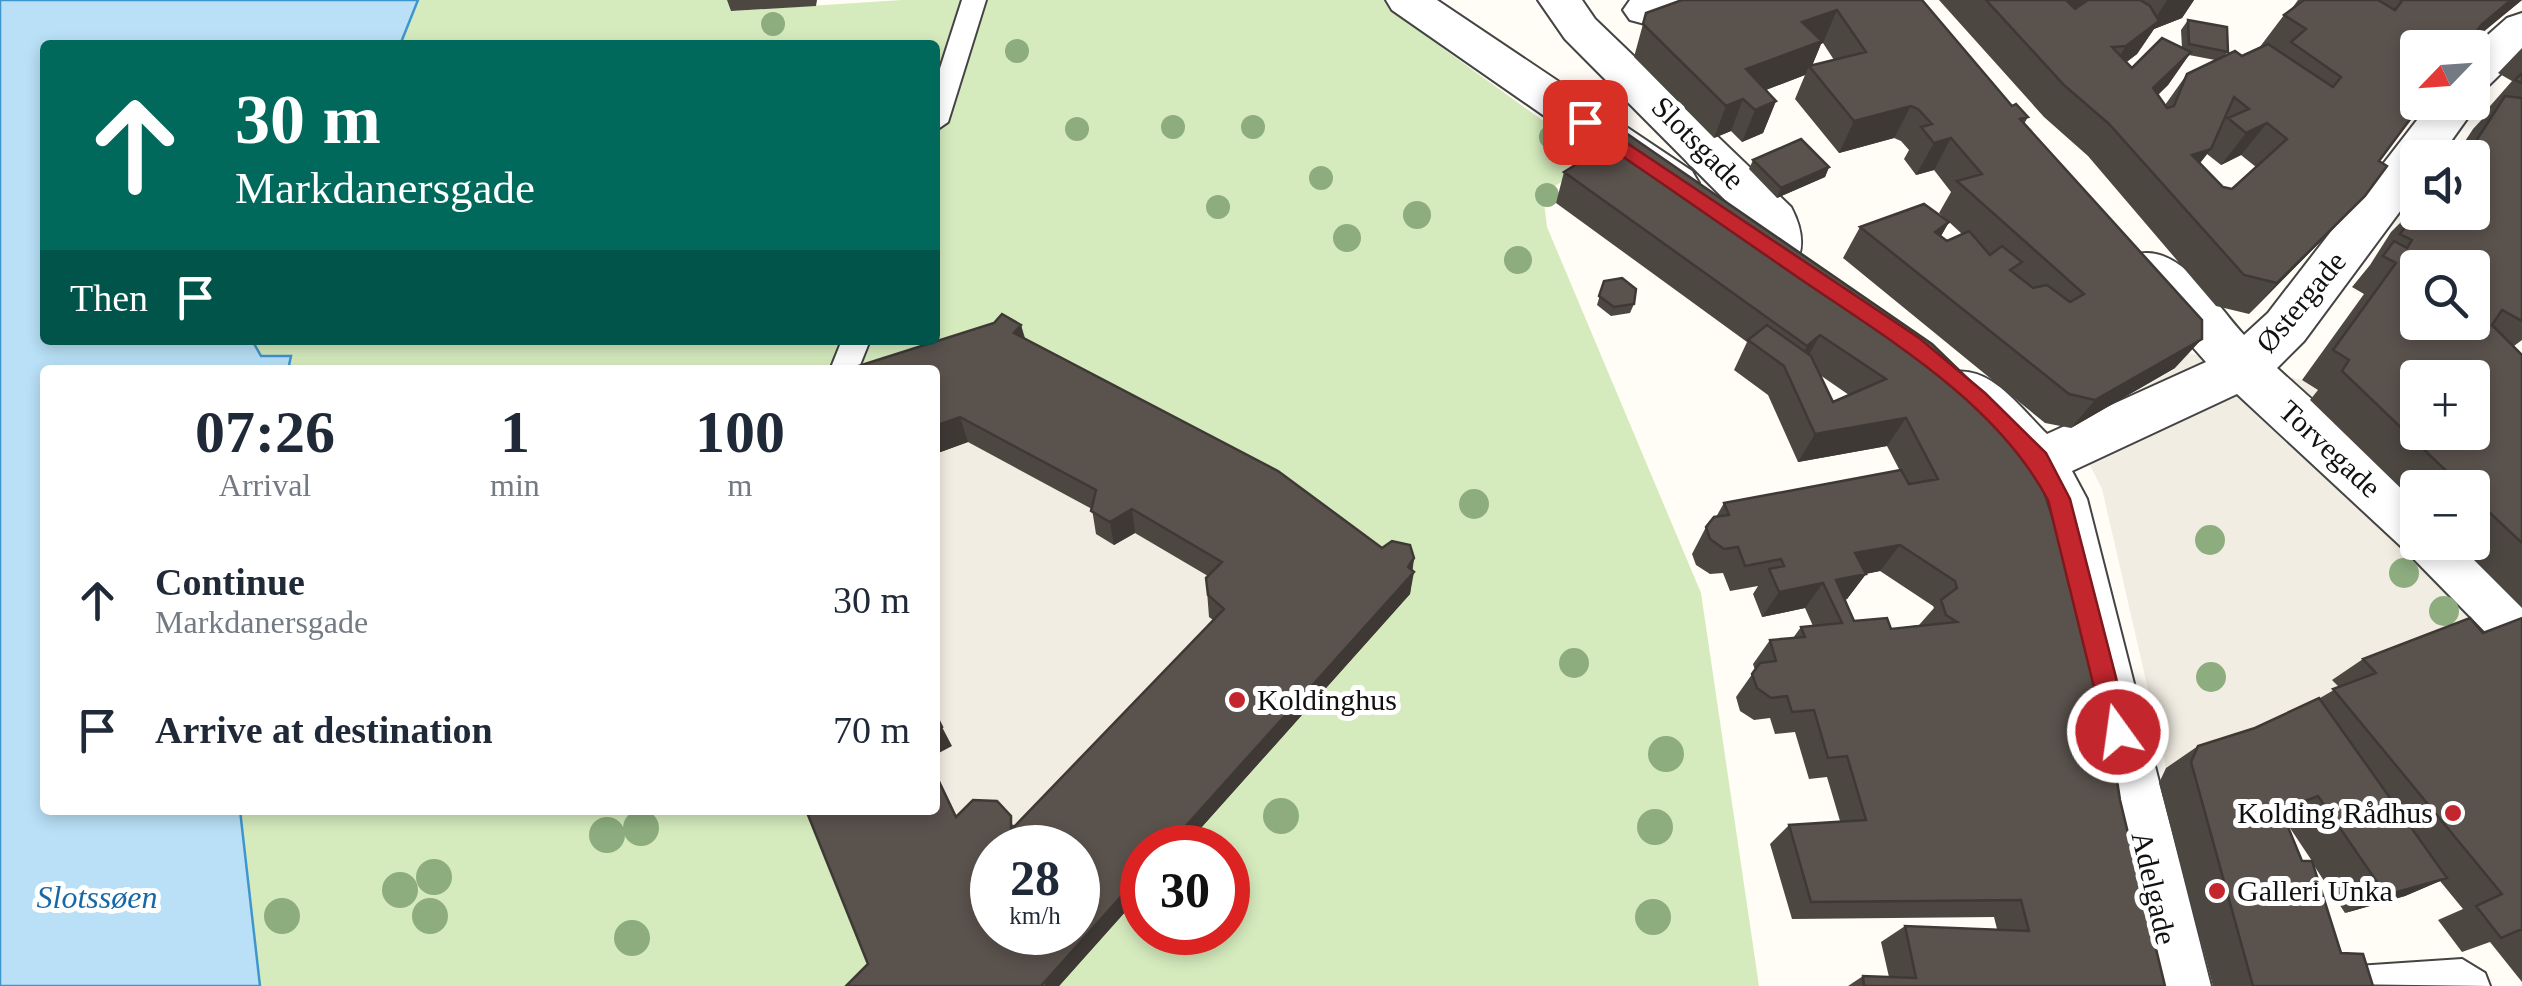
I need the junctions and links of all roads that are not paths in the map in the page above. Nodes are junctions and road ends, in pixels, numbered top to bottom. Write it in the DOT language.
graph roads {
  1 [pos="974,0"];
  2 [pos="1406,0"];
  3 [pos="1559,0"];
  4 [pos="2522,28"];
  5 [pos="2490,58"];
  6 [pos="940,106"];
  7 [pos="2442,120"];
  8 [pos="2122,236"];
  9 [pos="1778,252"];
  10 [pos="1819,281"];
  11 [pos="1924,355"];
  12 [pos="2242,368"];
  13 [pos="2038,460"];
  14 [pos="2400,514"];
  15 [pos="2449,560"];
  16 [pos="2522,629"];
  17 [pos="2357,984"];
  18 [pos="2177,986"];
  19 [pos="2472,986"];
  1 -- 6 [label="lane"];
  2 -- 9 [label="street"];
  3 -- 9 [label="street, Slotsgade"];
  4 -- 5 [label="street"];
  7 -- 12 [label="street, Østergade"];
  8 -- 12 [label="street, Torvegade"];
  9 -- 10 [label="street"];
  11 -- 13 [label="street, Adelgade"];
  12 -- 13 [label="street, Østergade"];
  12 -- 14 [label="street, Torvegade"];
  13 -- 18 [label="street, Adelgade"];
  15 -- 16 [label="street"];
  17 -- 19 [label="lane"];
}
